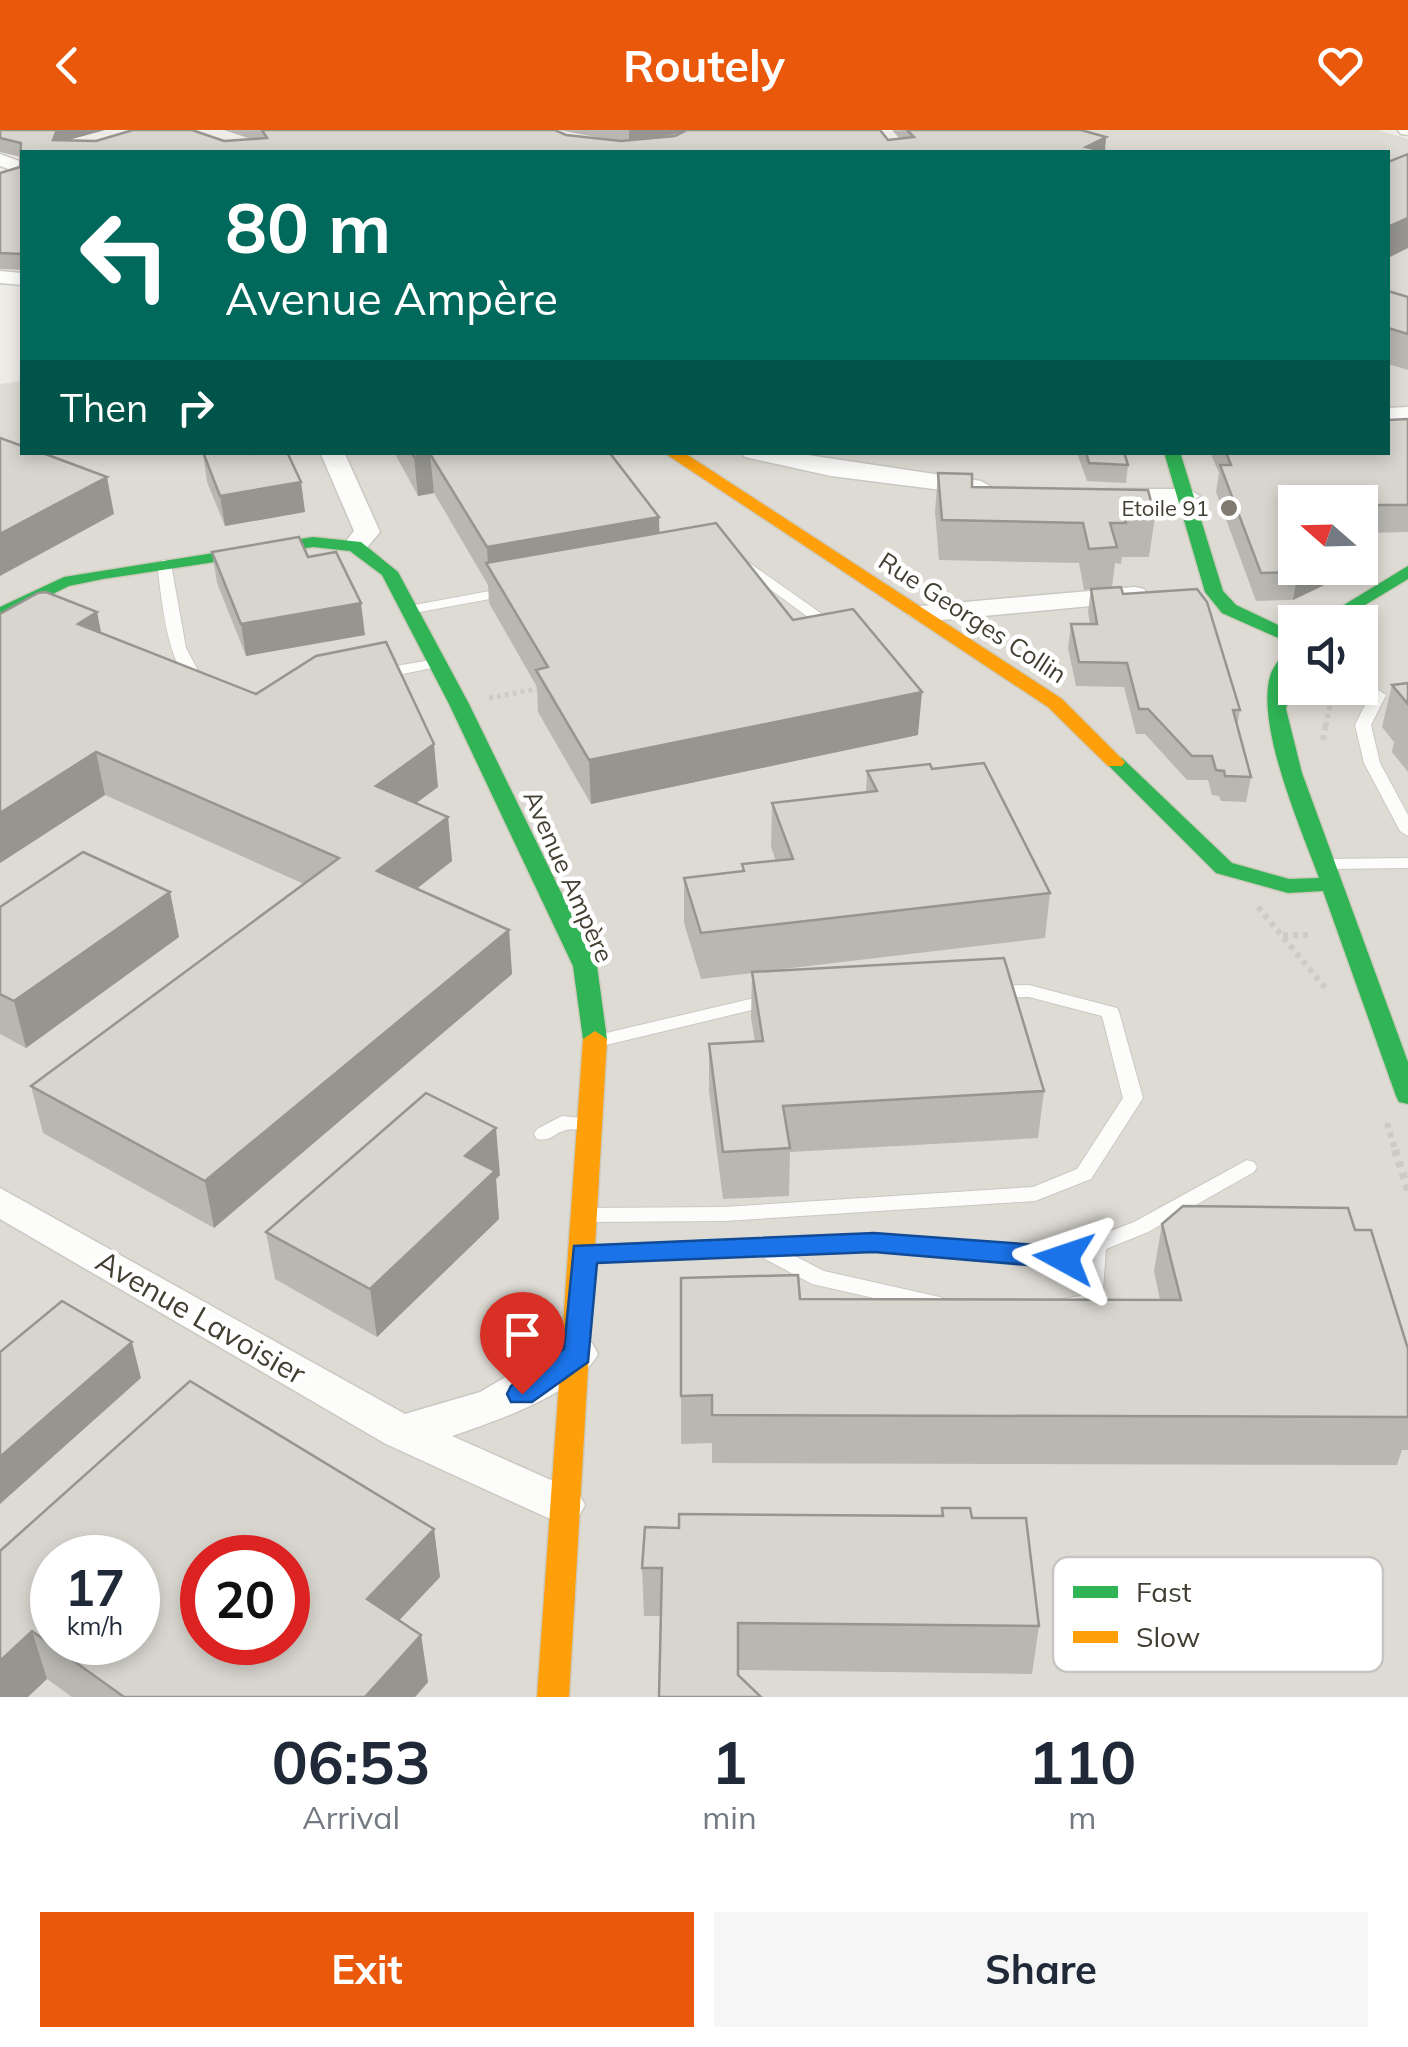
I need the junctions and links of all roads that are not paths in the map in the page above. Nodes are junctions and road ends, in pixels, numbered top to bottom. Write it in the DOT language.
graph roads {
  1 [pos="333,455"];
  2 [pos="676,455"];
  3 [pos="768,455"];
  4 [pos="1173,455"];
  5 [pos="1006,491"];
  6 [pos="1083,495"];
  7 [pos="1188,496"];
  8 [pos="355,546"];
  9 [pos="728,552"];
  10 [pos="164,564"];
  11 [pos="1408,571"];
  12 [pos="522,590"];
  13 [pos="1214,592"];
  14 [pos="1353,605"];
  15 [pos="409,610"];
  16 [pos="0,614"];
  17 [pos="920,614"];
  18 [pos="817,617"];
  19 [pos="1278,632"];
  20 [pos="437,662"];
  21 [pos="365,677"];
  22 [pos="1278,694"];
  23 [pos="222,696"];
  24 [pos="1373,705"];
  25 [pos="1408,831"];
  26 [pos="1408,864"];
  27 [pos="1330,874"];
  28 [pos="972,992"];
  29 [pos="801,997"];
  30 [pos="596,1042"];
  31 [pos="1408,1096"];
  32 [pos="594,1125"];
  33 [pos="544,1134"];
  34 [pos="1247,1167"];
  35 [pos="0,1202"];
  36 [pos="586,1215"];
  37 [pos="1096,1245"];
  38 [pos="760,1246"];
  39 [pos="584,1253"];
  40 [pos="1055,1307"];
  41 [pos="966,1311"];
  42 [pos="578,1354"];
  43 [pos="401,1432"];
  44 [pos="563,1505"];
  45 [pos="553,1697"];
  1 -- 8 [label="street"];
  2 -- 17 [label="street, Rue Georges Collin"];
  3 -- 5 [label="street"];
  4 -- 7 [label="street"];
  6 -- 7 [label="street"];
  7 -- 13 [label="street"];
  8 -- 10 [label="street"];
  8 -- 15 [label="street, Avenue Ampère"];
  9 -- 18 [label="lane"];
  10 -- 16 [label="street"];
  10 -- 23 [label="lane"];
  11 -- 14 [label="street"];
  12 -- 15 [label="lane"];
  13 -- 17 [label="street"];
  13 -- 19 [label="street"];
  15 -- 20 [label="street, Avenue Ampère"];
  17 -- 27 [label="street, Rue Georges Collin"];
  20 -- 21 [label="lane"];
  20 -- 30 [label="street, Avenue Ampère"];
  22 -- 27 [label="street"];
  24 -- 25 [label="lane"];
  26 -- 27 [label="lane"];
  27 -- 31 [label="street"];
  28 -- 36 [label="lane"];
  29 -- 30 [label="lane"];
  30 -- 32 [label="street, Avenue Ampère"];
  32 -- 33 [label="lane"];
  32 -- 36 [label="street, Avenue Ampère"];
  34 -- 37 [label="lane"];
  35 -- 43 [label="street, Avenue Lavoisier"];
  36 -- 39 [label="street, Avenue Ampère"];
  37 -- 38 [label="lane"];
  37 -- 40 [label="lane"];
  38 -- 39 [label="lane"];
  38 -- 41 [label="lane"];
  39 -- 42 [label="street, Avenue Ampère"];
  42 -- 43 [label="street"];
  42 -- 44 [label="street, Avenue Ampère"];
  43 -- 44 [label="street, Avenue Lavoisier"];
  44 -- 45 [label="street, Avenue Ampère"];
}
